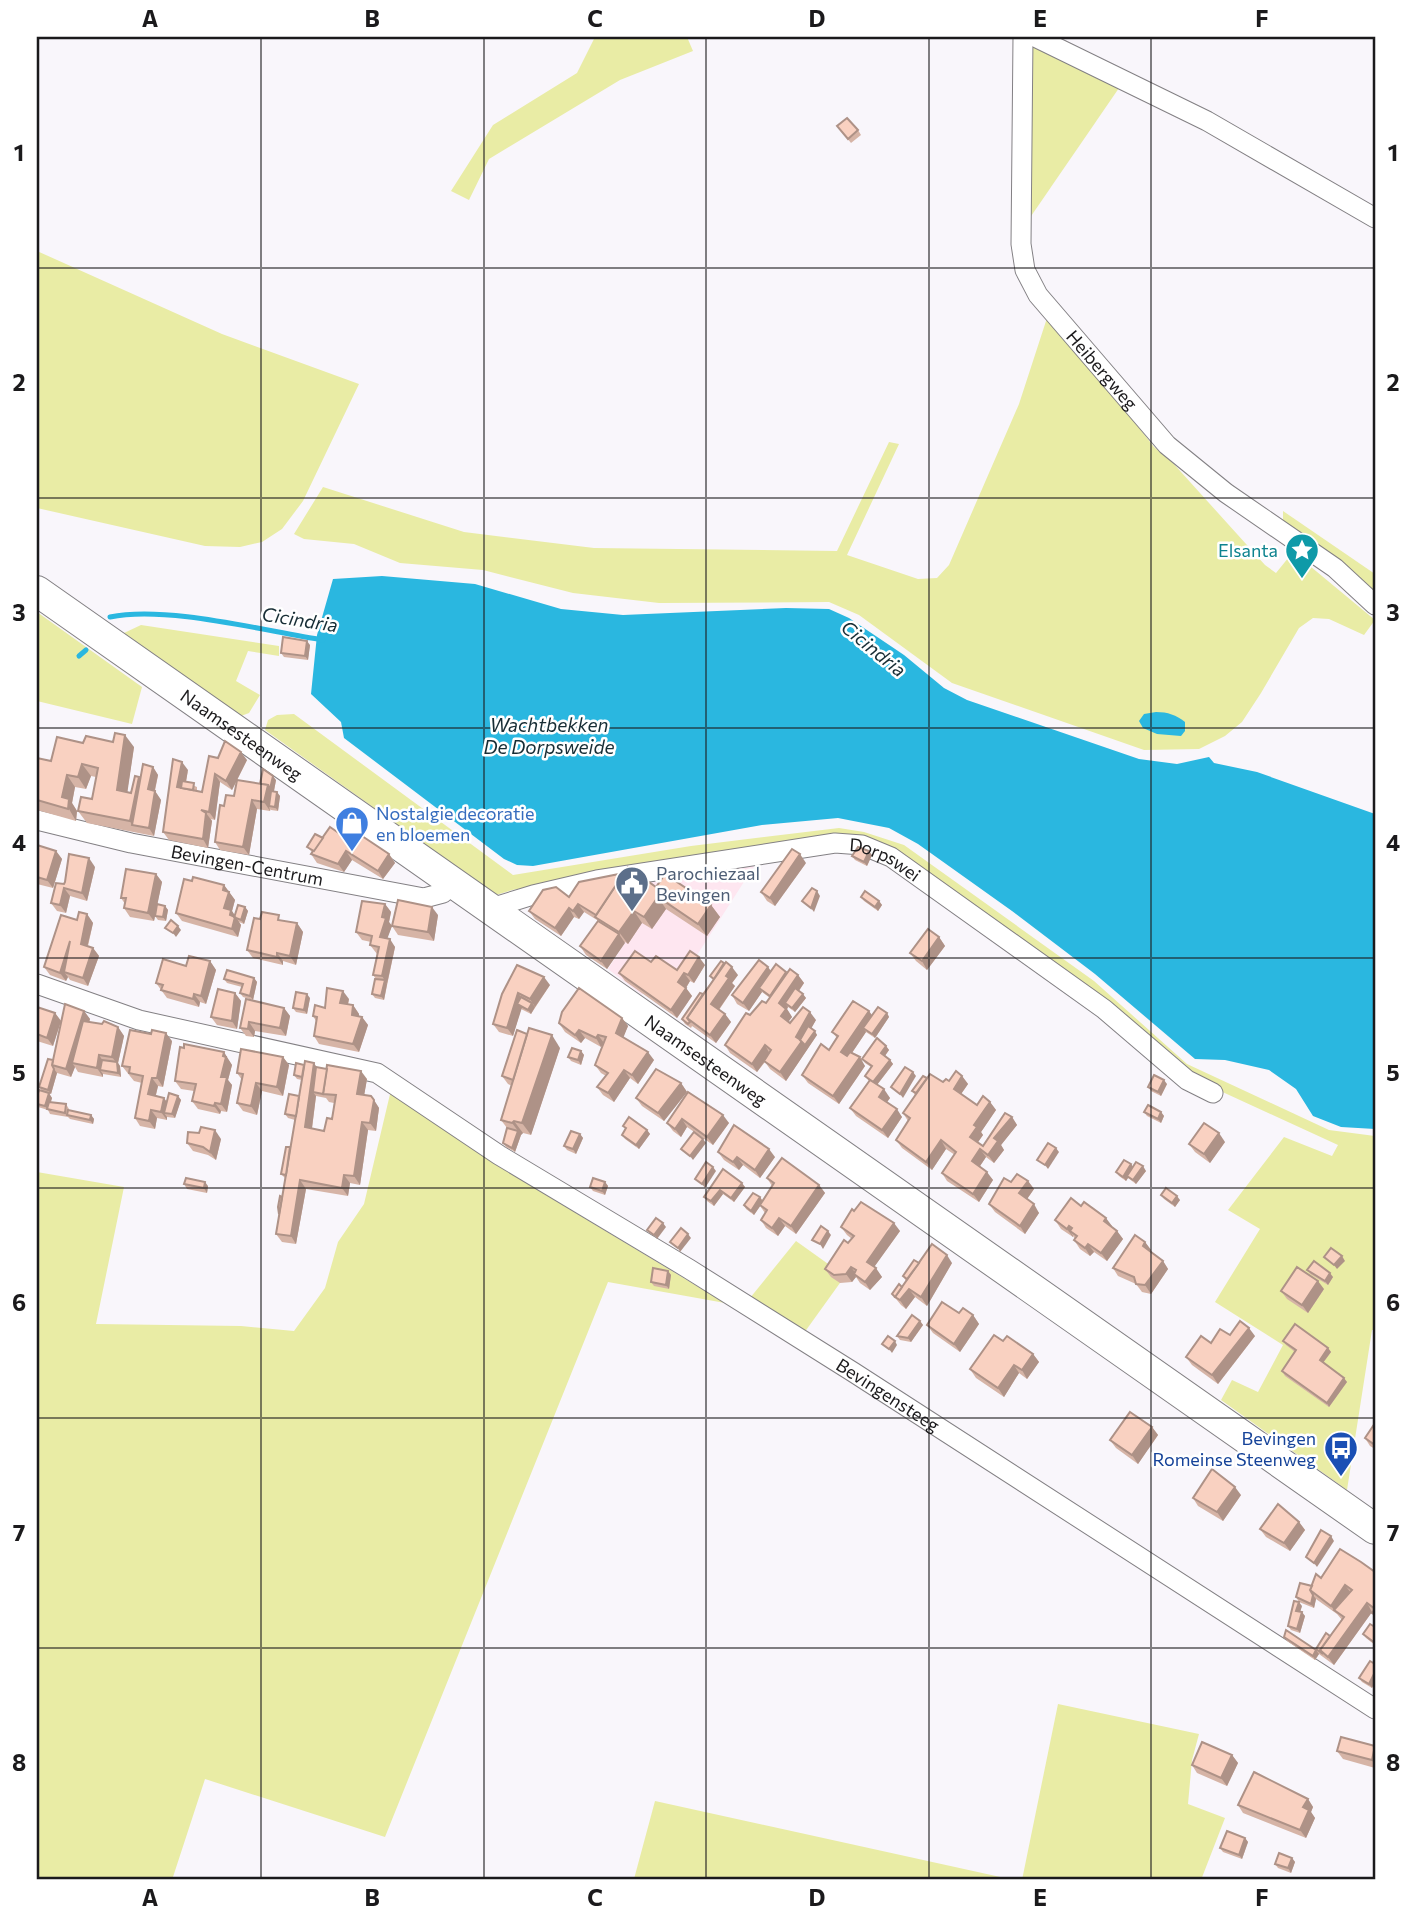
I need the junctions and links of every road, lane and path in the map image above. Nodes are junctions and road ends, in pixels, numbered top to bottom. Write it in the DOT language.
graph roads {
  1 [pos="1023,37"];
  2 [pos="1035,37"];
  3 [pos="1375,218"];
  4 [pos="37,591"];
  5 [pos="1375,605"];
  6 [pos="37,820"];
  7 [pos="453,882"];
  8 [pos="491,908"];
  9 [pos="37,984"];
  10 [pos="1213,1093"];
  11 [pos="1375,1529"];
  12 [pos="1375,1709"];
  1 -- 5 [label="street, Heibergweg"];
  2 -- 3 [label="street"];
  4 -- 7 [label="main road, Naamsesteenweg"];
  6 -- 7 [label="street, Bevingen-Centrum"];
  7 -- 8 [label="main road, Naamsesteenweg"];
  8 -- 10 [label="street, Dorpswei"];
  8 -- 11 [label="main road, Naamsesteenweg"];
  9 -- 12 [label="street, Bevingensteeg"];
}
